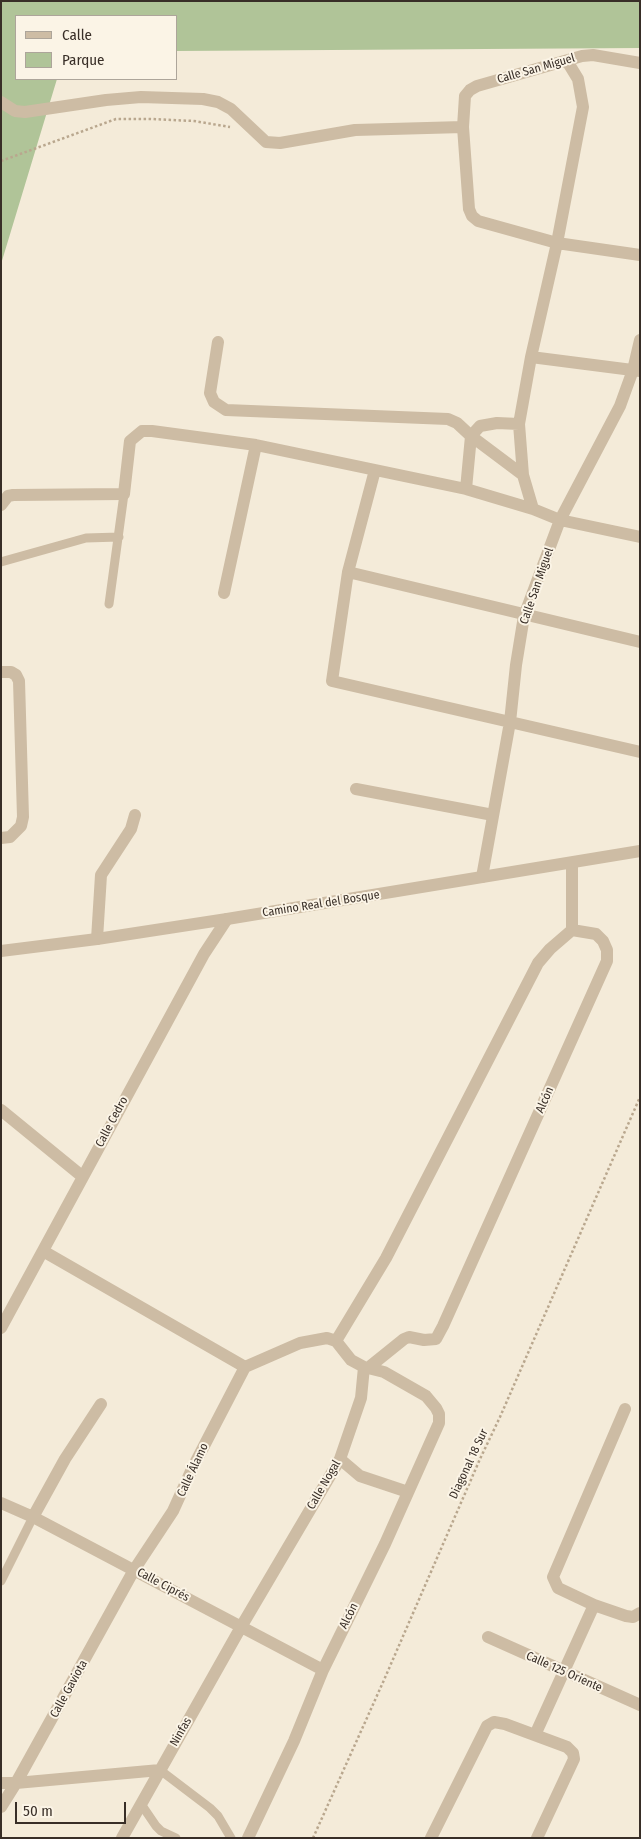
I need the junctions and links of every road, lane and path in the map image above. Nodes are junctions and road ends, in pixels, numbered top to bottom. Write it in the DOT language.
graph roads {
  1 [pos="567,61"];
  2 [pos="640,63"];
  3 [pos="1,102"];
  4 [pos="463,127"];
  5 [pos="252,130"];
  6 [pos="1,161"];
  7 [pos="557,243"];
  8 [pos="640,255"];
  9 [pos="640,340"];
  10 [pos="218,342"];
  11 [pos="531,357"];
  12 [pos="636,370"];
  13 [pos="519,424"];
  14 [pos="471,436"];
  15 [pos="256,445"];
  16 [pos="375,470"];
  17 [pos="523,476"];
  18 [pos="466,489"];
  19 [pos="124,494"];
  20 [pos="1,505"];
  21 [pos="533,510"];
  22 [pos="560,520"];
  23 [pos="119,537"];
  24 [pos="640,537"];
  25 [pos="1,562"];
  26 [pos="348,572"];
  27 [pos="224,593"];
  28 [pos="109,604"];
  29 [pos="524,616"];
  30 [pos="640,642"];
  31 [pos="1,672"];
  32 [pos="510,722"];
  33 [pos="640,752"];
  34 [pos="356,789"];
  35 [pos="135,815"];
  36 [pos="493,815"];
  37 [pos="1,838"];
  38 [pos="640,851"];
  39 [pos="572,863"];
  40 [pos="482,877"];
  41 [pos="227,919"];
  42 [pos="572,930"];
  43 [pos="96,939"];
  44 [pos="1,951"];
  45 [pos="640,1097"];
  46 [pos="1,1110"];
  47 [pos="83,1177"];
  48 [pos="43,1251"];
  49 [pos="1,1328"];
  50 [pos="336,1341"];
  51 [pos="245,1367"];
  52 [pos="366,1368"];
  53 [pos="101,1404"];
  54 [pos="624,1409"];
  55 [pos="340,1459"];
  56 [pos="408,1492"];
  57 [pos="1,1503"];
  58 [pos="33,1517"];
  59 [pos="134,1570"];
  60 [pos="1,1580"];
  61 [pos="594,1605"];
  62 [pos="640,1612"];
  63 [pos="241,1628"];
  64 [pos="488,1638"];
  65 [pos="323,1670"];
  66 [pos="564,1672"];
  67 [pos="640,1705"];
  68 [pos="535,1735"];
  69 [pos="160,1770"];
  70 [pos="1,1783"];
  71 [pos="16,1783"];
  72 [pos="141,1804"];
  73 [pos="1,1807"];
  74 [pos="122,1838"];
  75 [pos="176,1838"];
  76 [pos="231,1838"];
  77 [pos="248,1838"];
  78 [pos="313,1838"];
  79 [pos="431,1838"];
  80 [pos="537,1838"];
  1 -- 2 [label="street, Calle San Miguel"];
  1 -- 4 [label="street, Calle San Miguel"];
  1 -- 7 [label="street"];
  3 -- 5 [label="street"];
  4 -- 5 [label="street"];
  4 -- 7 [label="street"];
  5 -- 6 [label="path"];
  7 -- 8 [label="street"];
  7 -- 11 [label="street"];
  9 -- 12 [label="street, Calle San Miguel"];
  10 -- 14 [label="street"];
  11 -- 12 [label="street"];
  11 -- 13 [label="street"];
  12 -- 22 [label="street, Calle San Miguel"];
  13 -- 14 [label="street"];
  13 -- 17 [label="street"];
  14 -- 17 [label="street"];
  14 -- 18 [label="street"];
  15 -- 16 [label="street"];
  15 -- 19 [label="street"];
  15 -- 27 [label="street"];
  16 -- 18 [label="street"];
  16 -- 26 [label="street"];
  17 -- 21 [label="street"];
  18 -- 21 [label="street"];
  19 -- 20 [label="street"];
  19 -- 23 [label="lane"];
  21 -- 22 [label="street"];
  22 -- 24 [label="street"];
  22 -- 29 [label="street, Calle San Miguel"];
  23 -- 25 [label="lane"];
  23 -- 28 [label="lane"];
  26 -- 29 [label="street"];
  26 -- 32 [label="street"];
  29 -- 30 [label="street"];
  29 -- 32 [label="street, Calle San Miguel"];
  31 -- 37 [label="street"];
  32 -- 33 [label="street"];
  32 -- 36 [label="street, Calle San Miguel"];
  34 -- 36 [label="street"];
  35 -- 43 [label="street"];
  36 -- 40 [label="street, Calle San Miguel"];
  38 -- 39 [label="street, Camino Real del Bosque"];
  39 -- 40 [label="street, Camino Real del Bosque"];
  39 -- 42 [label="street"];
  40 -- 41 [label="street, Camino Real del Bosque"];
  41 -- 43 [label="street, Camino Real del Bosque"];
  41 -- 47 [label="street, Calle Cedro"];
  42 -- 50 [label="street"];
  42 -- 52 [label="street, Alcón"];
  43 -- 44 [label="street, Camino Real del Bosque"];
  45 -- 78 [label="path, Diagonal 18 Sur"];
  46 -- 47 [label="street"];
  47 -- 48 [label="street, Calle Cedro"];
  48 -- 49 [label="street, Calle Cedro"];
  48 -- 51 [label="street"];
  50 -- 51 [label="street"];
  50 -- 52 [label="street"];
  51 -- 59 [label="street, Calle Álamo"];
  52 -- 55 [label="street, Calle Nogal"];
  52 -- 56 [label="street, Alcón"];
  53 -- 58 [label="street"];
  54 -- 61 [label="street"];
  55 -- 56 [label="street"];
  55 -- 63 [label="street, Calle Nogal"];
  56 -- 65 [label="street, Alcón"];
  57 -- 58 [label="street, Calle Ciprés"];
  58 -- 59 [label="street, Calle Ciprés"];
  58 -- 60 [label="lane"];
  59 -- 63 [label="street, Calle Ciprés"];
  59 -- 71 [label="street, Calle Gaviota"];
  61 -- 62 [label="street"];
  61 -- 66 [label="street"];
  63 -- 65 [label="street, Calle Ciprés"];
  63 -- 69 [label="street, Ninfas"];
  64 -- 66 [label="street, Calle 125 Oriente"];
  65 -- 77 [label="street, Alcón"];
  66 -- 67 [label="street, Calle 125 Oriente"];
  66 -- 68 [label="street"];
  68 -- 79 [label="street"];
  68 -- 80 [label="street"];
  69 -- 71 [label="street"];
  69 -- 72 [label="street, Ninfas"];
  69 -- 76 [label="lane"];
  70 -- 71 [label="street"];
  71 -- 73 [label="street, Calle Gaviota"];
  72 -- 74 [label="street, Ninfas"];
  72 -- 75 [label="lane"];
}
